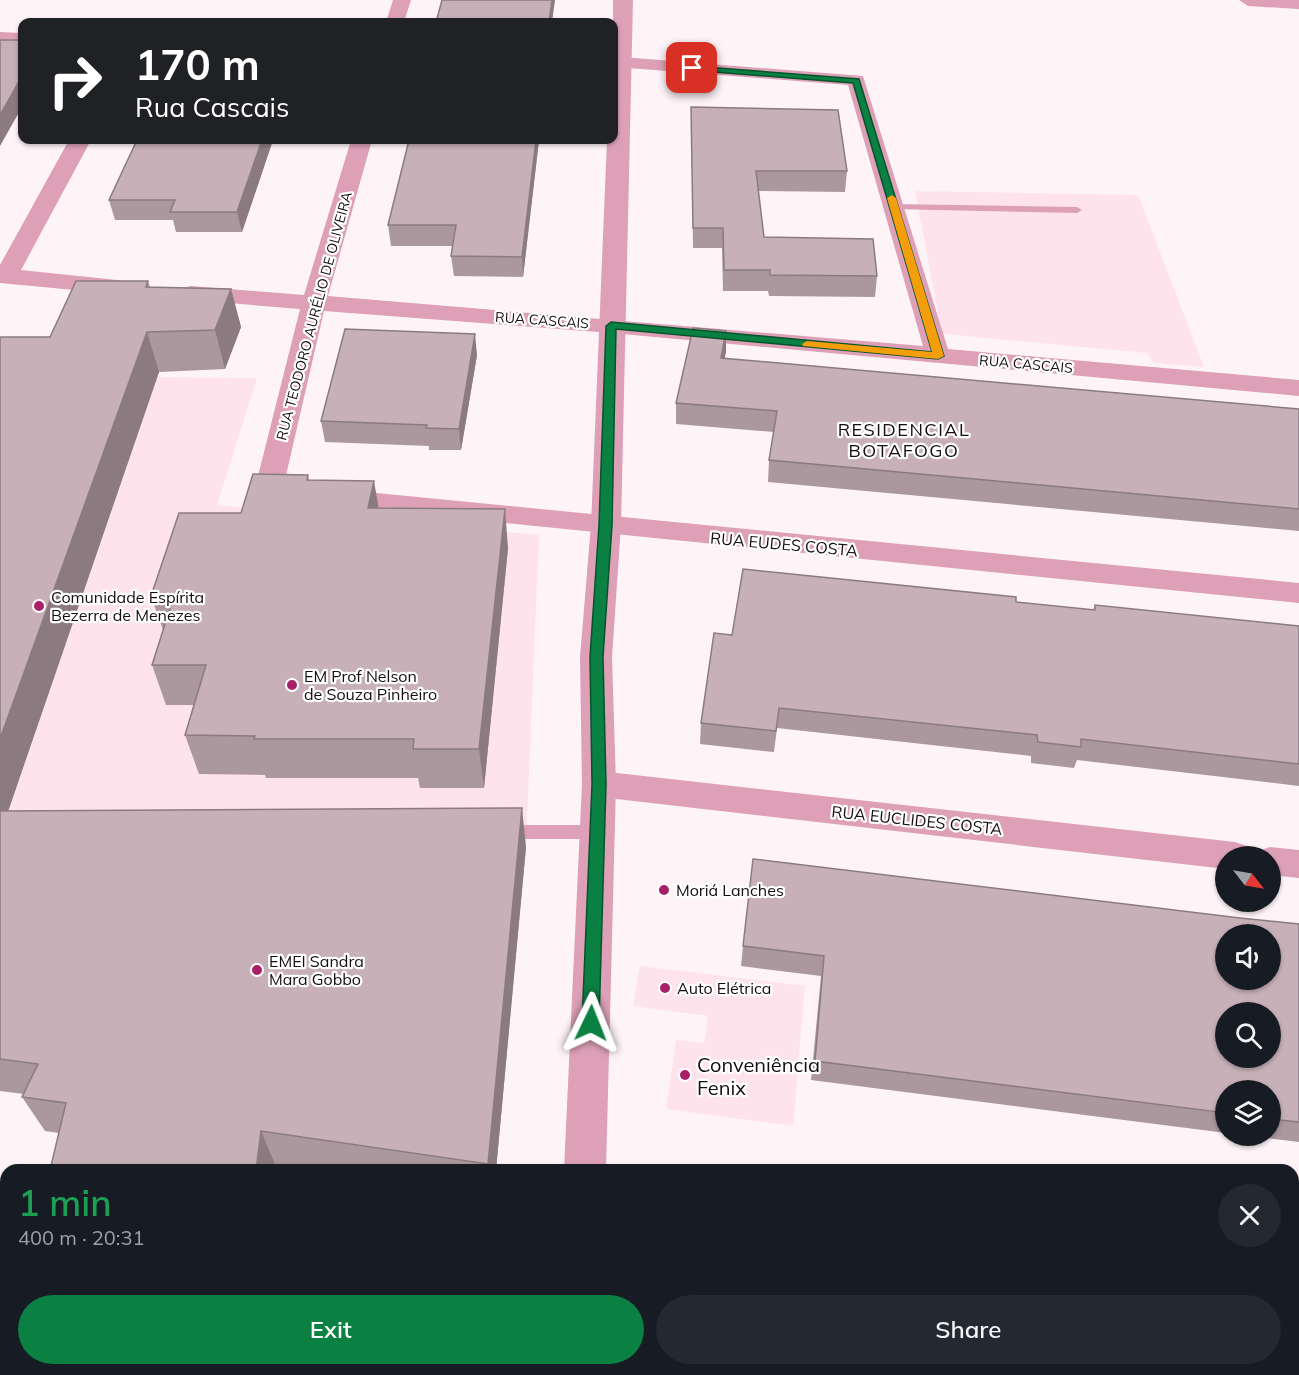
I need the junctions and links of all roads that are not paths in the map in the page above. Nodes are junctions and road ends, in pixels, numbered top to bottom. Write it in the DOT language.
graph roads {
  1 [pos="402,0"];
  2 [pos="623,0"];
  3 [pos="1248,0"];
  4 [pos="1299,3"];
  5 [pos="396,18"];
  6 [pos="0,38"];
  7 [pos="18,39"];
  8 [pos="622,63"];
  9 [pos="78,144"];
  10 [pos="360,144"];
  11 [pos="894,207"];
  12 [pos="1077,210"];
  13 [pos="3,276"];
  14 [pos="136,288"];
  15 [pos="171,291"];
  16 [pos="314,303"];
  17 [pos="611,326"];
  18 [pos="938,356"];
  19 [pos="1299,388"];
  20 [pos="268,492"];
  21 [pos="606,525"];
  22 [pos="1299,593"];
  23 [pos="599,784"];
  24 [pos="484,832"];
  25 [pos="598,832"];
  26 [pos="1215,854"];
  27 [pos="1281,862"];
  28 [pos="1299,864"];
  29 [pos="588,1164"];
  1 -- 5 [label="street"];
  2 -- 8 [label="street"];
  3 -- 4 [label="street"];
  6 -- 7 [label="street"];
  8 -- 11 [label="street"];
  8 -- 17 [label="street"];
  9 -- 13 [label="street"];
  10 -- 16 [label="street, RUA TEODORO AURÉLIO DE OLIVEIRA"];
  11 -- 12 [label="lane"];
  11 -- 18 [label="street"];
  13 -- 14 [label="street"];
  15 -- 16 [label="street, RUA CASCAIS"];
  16 -- 17 [label="street, RUA CASCAIS"];
  16 -- 20 [label="street, RUA TEODORO AURÉLIO DE OLIVEIRA"];
  17 -- 18 [label="street, RUA CASCAIS"];
  17 -- 21 [label="street"];
  18 -- 19 [label="street, RUA CASCAIS"];
  20 -- 21 [label="street, RUA EUDES COSTA"];
  21 -- 22 [label="street, RUA EUDES COSTA"];
  21 -- 23 [label="street"];
  23 -- 25 [label="street"];
  23 -- 26 [label="street, RUA EUCLIDES COSTA"];
  24 -- 25 [label="lane"];
  25 -- 29 [label="street"];
  27 -- 28 [label="street"];
}
